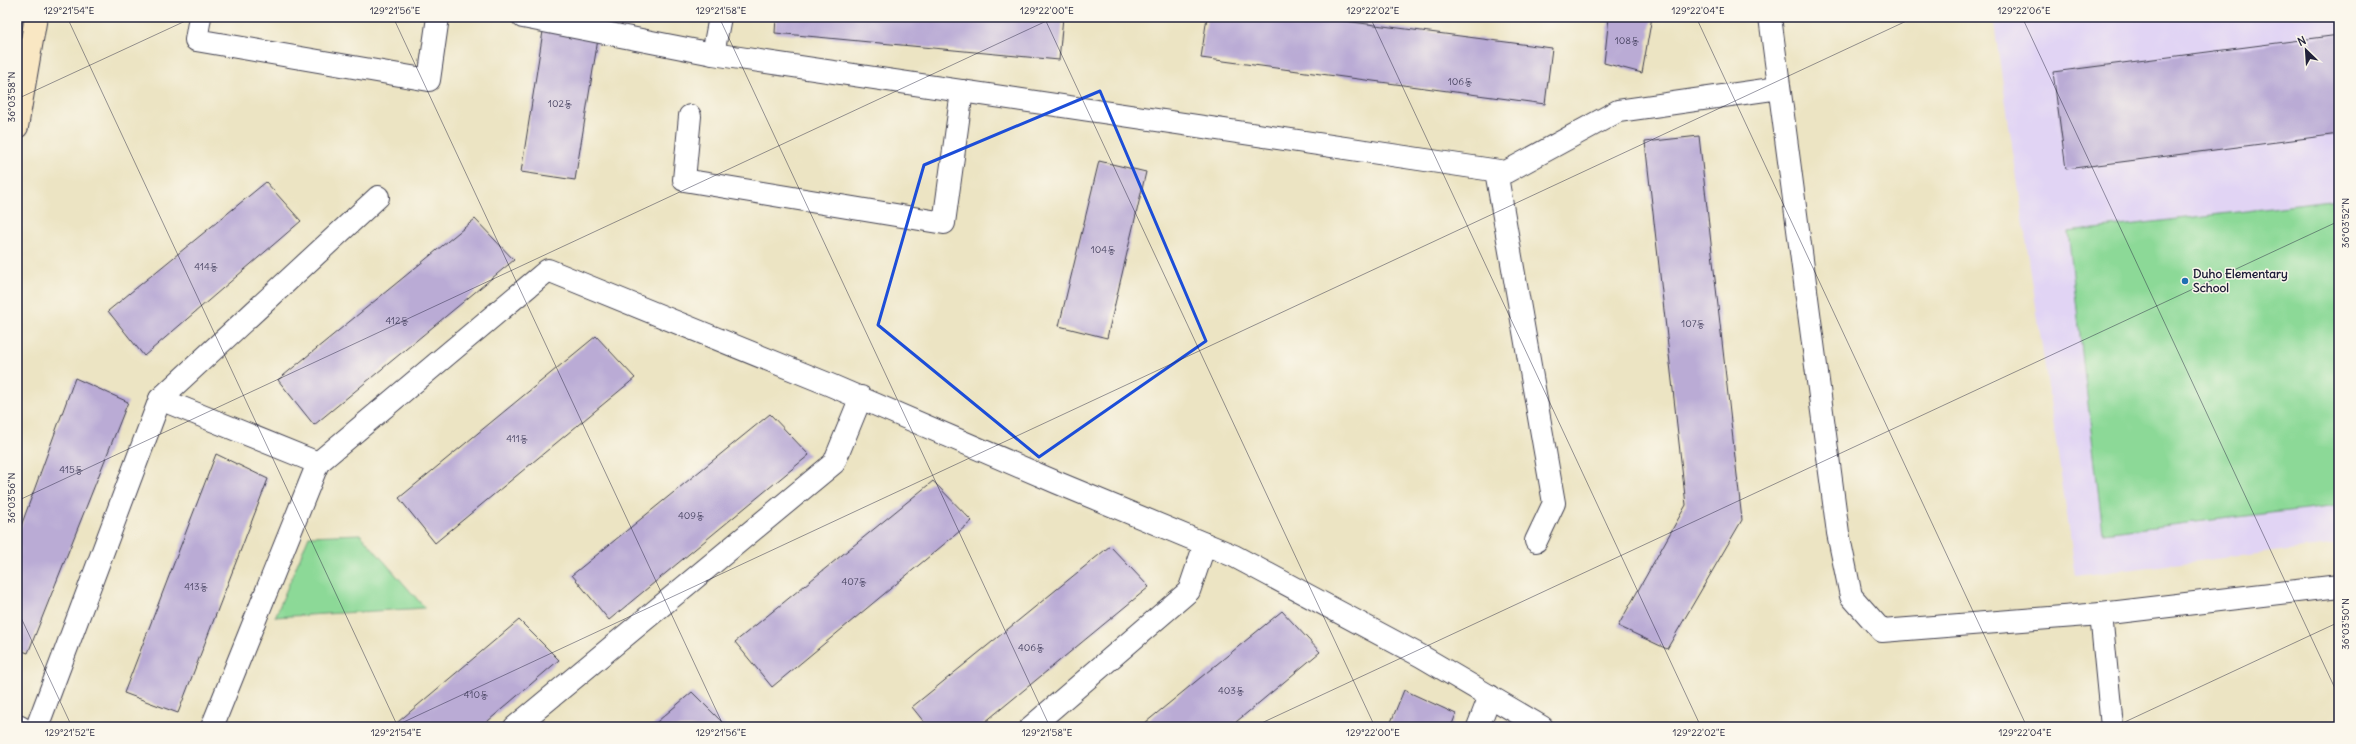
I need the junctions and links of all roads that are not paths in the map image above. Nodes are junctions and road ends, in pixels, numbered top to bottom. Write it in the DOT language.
graph roads {
  1 [pos="36,17"];
  2 [pos="200,17"];
  3 [pos="438,17"];
  4 [pos="523,17"];
  5 [pos="720,17"];
  6 [pos="1770,17"];
  7 [pos="713,54"];
  8 [pos="1779,88"];
  9 [pos="962,91"];
  10 [pos="690,116"];
  11 [pos="17,127"];
  12 [pos="1496,171"];
  13 [pos="378,197"];
  14 [pos="861,398"];
  15 [pos="160,399"];
  16 [pos="318,464"];
  17 [pos="1536,541"];
  18 [pos="1205,544"];
  19 [pos="2339,586"];
  20 [pos="2101,614"];
  21 [pos="1490,696"];
  22 [pos="17,726"];
  23 [pos="20,727"];
  24 [pos="37,727"];
  25 [pos="212,727"];
  26 [pos="515,727"];
  27 [pos="1031,727"];
  28 [pos="1478,727"];
  29 [pos="1542,727"];
  30 [pos="2112,727"];
  1 -- 11 [label="main road"];
  2 -- 3 [label="street"];
  4 -- 7 [label="street"];
  5 -- 7 [label="street"];
  6 -- 8 [label="street"];
  7 -- 9 [label="street"];
  8 -- 12 [label="street"];
  8 -- 20 [label="street"];
  9 -- 10 [label="street"];
  9 -- 12 [label="street"];
  12 -- 17 [label="street"];
  13 -- 15 [label="street"];
  14 -- 16 [label="street"];
  14 -- 18 [label="street"];
  14 -- 26 [label="street"];
  15 -- 16 [label="street"];
  15 -- 24 [label="street"];
  16 -- 25 [label="street"];
  18 -- 21 [label="street"];
  18 -- 27 [label="street"];
  19 -- 20 [label="street"];
  20 -- 30 [label="street"];
  21 -- 28 [label="street"];
  21 -- 29 [label="street"];
  22 -- 23 [label="street"];
}
